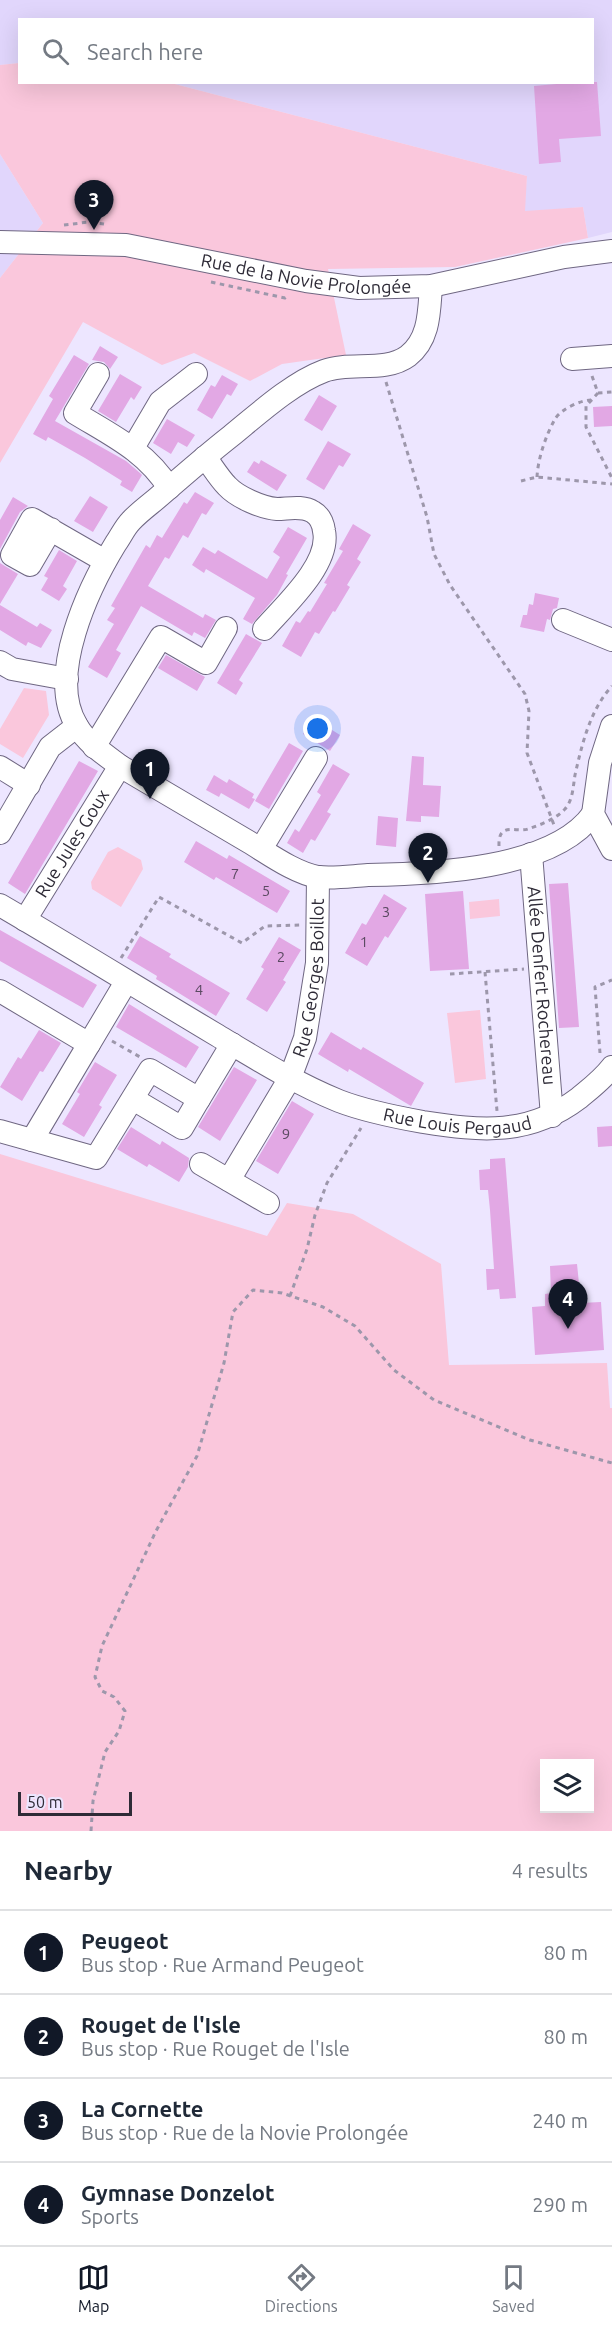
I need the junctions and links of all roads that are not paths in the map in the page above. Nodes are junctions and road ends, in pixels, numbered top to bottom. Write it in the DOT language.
graph roads {
  1 [pos="0,242"];
  2 [pos="612,251"];
  3 [pos="431,286"];
  4 [pos="612,356"];
  5 [pos="578,359"];
  6 [pos="98,374"];
  7 [pos="196,374"];
  8 [pos="133,448"];
  9 [pos="205,457"];
  10 [pos="169,488"];
  11 [pos="51,529"];
  12 [pos="105,561"];
  13 [pos="563,620"];
  14 [pos="226,628"];
  15 [pos="264,629"];
  16 [pos="612,640"];
  17 [pos="0,662"];
  18 [pos="67,679"];
  19 [pos="77,726"];
  20 [pos="612,726"];
  21 [pos="94,747"];
  22 [pos="316,758"];
  23 [pos="120,766"];
  24 [pos="0,767"];
  25 [pos="29,785"];
  26 [pos="593,814"];
  27 [pos="0,833"];
  28 [pos="261,849"];
  29 [pos="612,849"];
  30 [pos="531,854"];
  31 [pos="318,877"];
  32 [pos="0,905"];
  33 [pos="25,920"];
  34 [pos="119,977"];
  35 [pos="0,991"];
  36 [pos="93,1037"];
  37 [pos="232,1044"];
  38 [pos="606,1064"];
  39 [pos="290,1078"];
  40 [pos="133,1099"];
  41 [pos="199,1100"];
  42 [pos="552,1116"];
  43 [pos="0,1131"];
  44 [pos="33,1140"];
  45 [pos="201,1164"];
  46 [pos="229,1180"];
  47 [pos="268,1203"];
  1 -- 3 [label="street, Rue de la Novie Prolongée"];
  2 -- 3 [label="street, Rue de la Novie Prolongée"];
  3 -- 9 [label="street"];
  4 -- 5 [label="street"];
  6 -- 8 [label="street"];
  7 -- 8 [label="street"];
  8 -- 10 [label="street"];
  9 -- 10 [label="street"];
  9 -- 15 [label="street"];
  10 -- 12 [label="street"];
  11 -- 12 [label="street"];
  12 -- 18 [label="street"];
  13 -- 16 [label="street"];
  14 -- 21 [label="street"];
  17 -- 18 [label="street"];
  18 -- 19 [label="street"];
  19 -- 21 [label="street"];
  19 -- 25 [label="street"];
  20 -- 26 [label="street"];
  21 -- 23 [label="street"];
  22 -- 28 [label="street"];
  23 -- 28 [label="street"];
  23 -- 33 [label="street, Rue Jules Goux"];
  24 -- 25 [label="street"];
  25 -- 27 [label="street"];
  26 -- 29 [label="street"];
  26 -- 30 [label="street"];
  28 -- 31 [label="street"];
  30 -- 31 [label="street"];
  30 -- 42 [label="street, Allée Denfert Rochereau"];
  31 -- 39 [label="street, Rue Georges Boillot"];
  32 -- 33 [label="street, Rue Louis Pergaud"];
  33 -- 34 [label="street, Rue Louis Pergaud"];
  34 -- 36 [label="street"];
  34 -- 37 [label="street, Rue Louis Pergaud"];
  35 -- 36 [label="street"];
  36 -- 44 [label="street"];
  37 -- 39 [label="street, Rue Louis Pergaud"];
  37 -- 41 [label="street"];
  38 -- 42 [label="street, Rue Louis Pergaud"];
  39 -- 42 [label="street, Rue Louis Pergaud"];
  39 -- 46 [label="street"];
  40 -- 41 [label="street"];
  40 -- 41 [label="street"];
  40 -- 44 [label="street"];
  43 -- 44 [label="street"];
  45 -- 46 [label="street"];
  46 -- 47 [label="street"];
}
